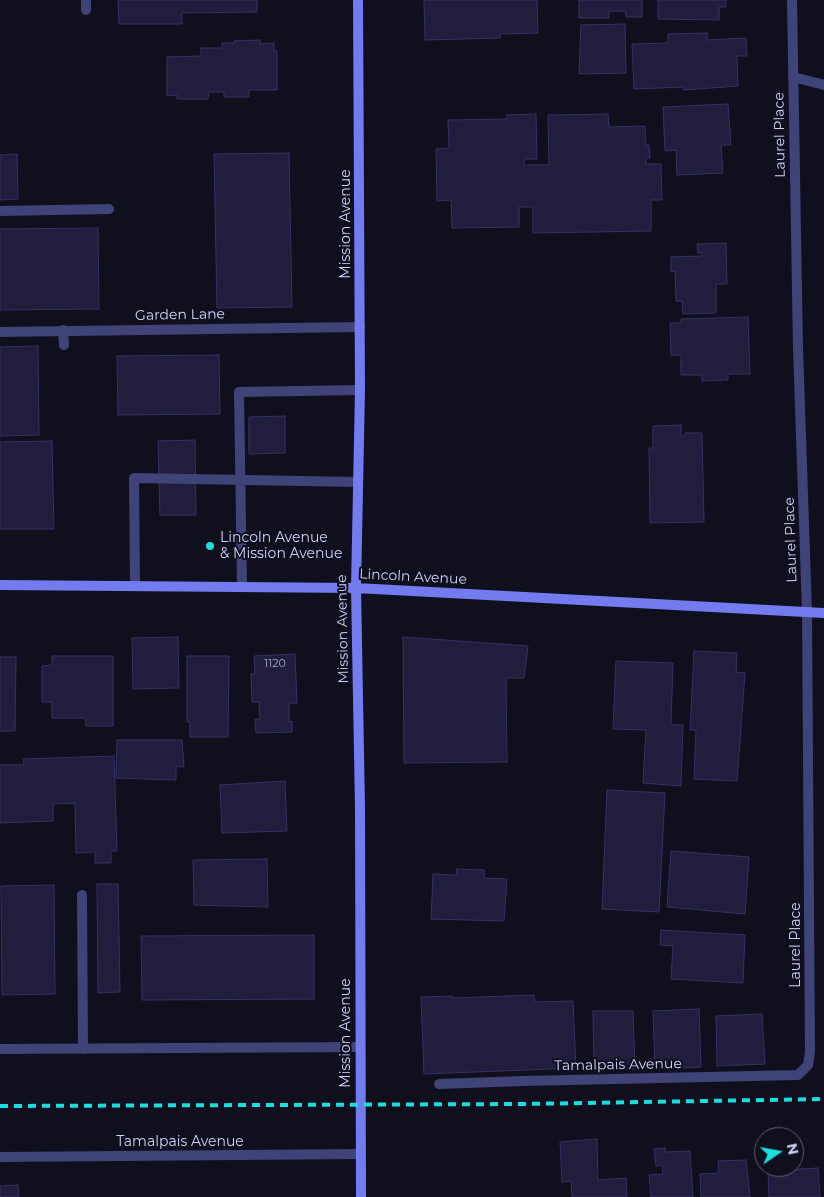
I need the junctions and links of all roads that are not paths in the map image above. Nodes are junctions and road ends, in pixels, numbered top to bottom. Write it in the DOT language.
graph roads {
  1 [pos="358,0"];
  2 [pos="792,0"];
  3 [pos="793,77"];
  4 [pos="824,85"];
  5 [pos="109,209"];
  6 [pos="0,211"];
  7 [pos="360,328"];
  8 [pos="64,330"];
  9 [pos="0,332"];
  10 [pos="64,345"];
  11 [pos="360,390"];
  12 [pos="240,481"];
  13 [pos="358,482"];
  14 [pos="0,585"];
  15 [pos="135,586"];
  16 [pos="242,586"];
  17 [pos="356,588"];
  18 [pos="807,612"];
  19 [pos="824,613"];
  20 [pos="82,895"];
  21 [pos="360,1047"];
  22 [pos="0,1049"];
  23 [pos="83,1049"];
  24 [pos="798,1076"];
  25 [pos="439,1084"];
  26 [pos="360,1154"];
  27 [pos="0,1157"];
  28 [pos="361,1197"];
  1 -- 7 [label="street, Mission Avenue"];
  2 -- 3 [label="street, Laurel Place"];
  3 -- 4 [label="street"];
  3 -- 18 [label="street, Laurel Place"];
  5 -- 6 [label="street"];
  7 -- 8 [label="street, Garden Lane"];
  7 -- 11 [label="street, Mission Avenue"];
  8 -- 9 [label="street, Garden Lane"];
  8 -- 10 [label="street"];
  11 -- 12 [label="street"];
  11 -- 13 [label="street, Mission Avenue"];
  12 -- 13 [label="street"];
  12 -- 15 [label="street"];
  12 -- 16 [label="street"];
  13 -- 17 [label="street, Mission Avenue"];
  14 -- 15 [label="street, Lincoln Avenue"];
  15 -- 16 [label="street, Lincoln Avenue"];
  16 -- 17 [label="street, Lincoln Avenue"];
  17 -- 18 [label="street, Lincoln Avenue"];
  17 -- 21 [label="street, Mission Avenue"];
  18 -- 19 [label="street, Lincoln Avenue"];
  18 -- 24 [label="street, Laurel Place"];
  20 -- 23 [label="street"];
  21 -- 23 [label="street"];
  21 -- 26 [label="street, Mission Avenue"];
  22 -- 23 [label="street"];
  24 -- 25 [label="street, Tamalpais Avenue"];
  26 -- 27 [label="street, Tamalpais Avenue"];
  26 -- 28 [label="street, Mission Avenue"];
}
